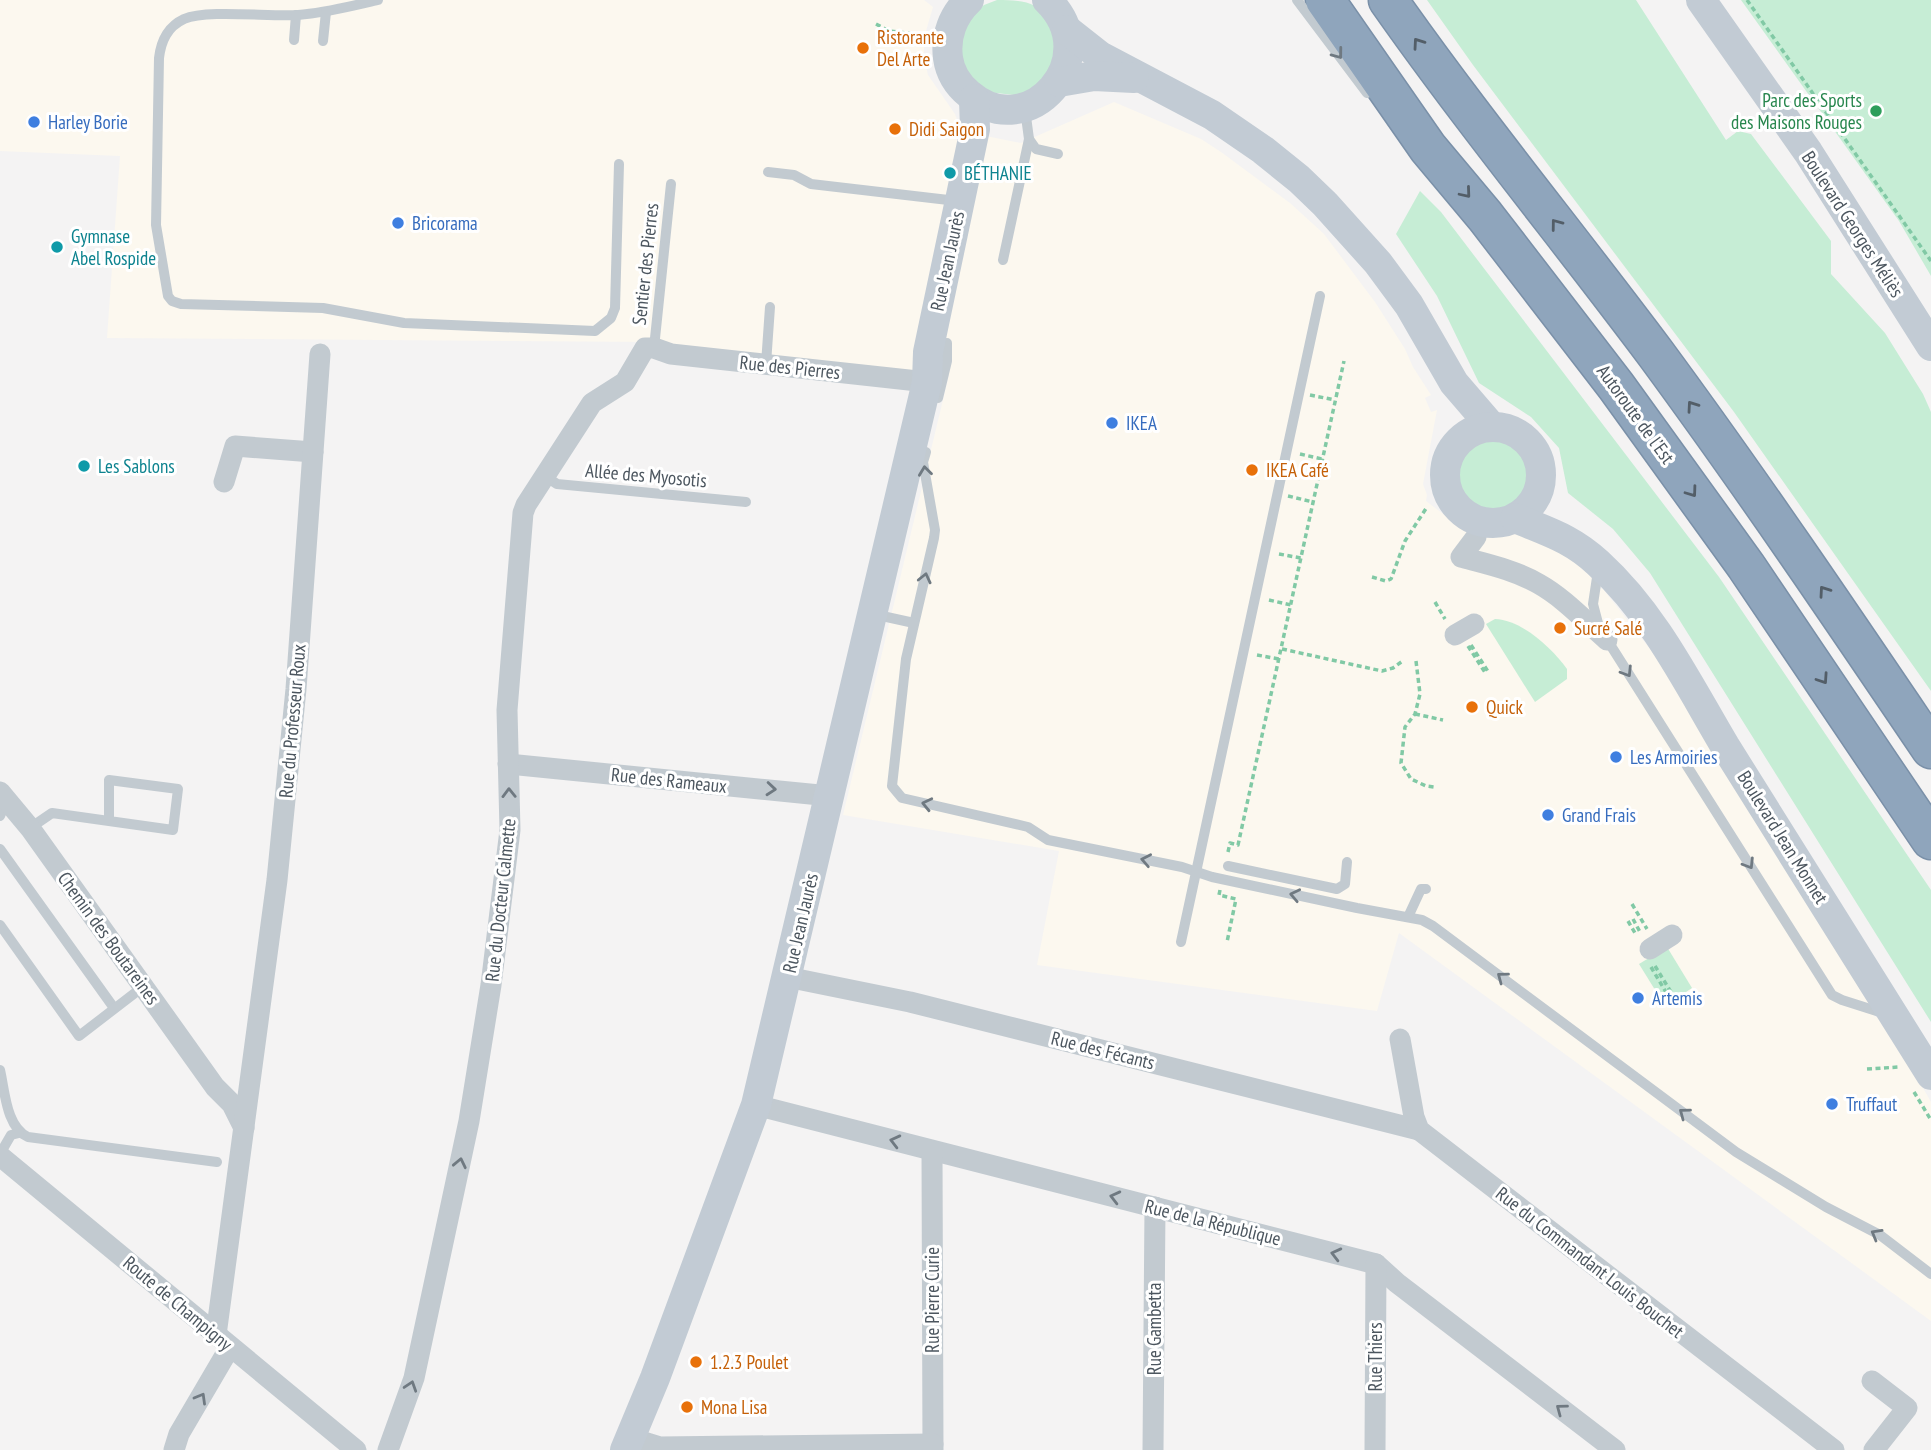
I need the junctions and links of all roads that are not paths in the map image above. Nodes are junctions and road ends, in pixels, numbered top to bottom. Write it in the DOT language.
graph roads {
  1 [pos="378,0"];
  2 [pos="1047,0"];
  3 [pos="1297,0"];
  4 [pos="1325,0"];
  5 [pos="1388,0"];
  6 [pos="1701,0"];
  7 [pos="964,2"];
  8 [pos="326,12"];
  9 [pos="296,15"];
  10 [pos="1067,30"];
  11 [pos="295,40"];
  12 [pos="323,41"];
  13 [pos="1148,80"];
  14 [pos="1059,82"];
  15 [pos="974,99"];
  16 [pos="1375,104"];
  17 [pos="1014,108"];
  18 [pos="1394,123"];
  19 [pos="1029,139"];
  20 [pos="1428,148"];
  21 [pos="1058,154"];
  22 [pos="619,164"];
  23 [pos="768,172"];
  24 [pos="671,184"];
  25 [pos="960,202"];
  26 [pos="1003,260"];
  27 [pos="1320,296"];
  28 [pos="770,307"];
  29 [pos="947,343"];
  30 [pos="1931,346"];
  31 [pos="654,348"];
  32 [pos="320,354"];
  33 [pos="766,364"];
  34 [pos="927,382"];
  35 [pos="1454,383"];
  36 [pos="935,412"];
  37 [pos="1492,426"];
  38 [pos="929,437"];
  39 [pos="1460,439"];
  40 [pos="313,452"];
  41 [pos="545,476"];
  42 [pos="224,482"];
  43 [pos="1539,488"];
  44 [pos="746,502"];
  45 [pos="1515,518"];
  46 [pos="1476,537"];
  47 [pos="1572,542"];
  48 [pos="1600,564"];
  49 [pos="872,614"];
  50 [pos="914,623"];
  51 [pos="1607,640"];
  52 [pos="1931,749"];
  53 [pos="508,764"];
  54 [pos="830,796"];
  55 [pos="2,802"];
  56 [pos="109,821"];
  57 [pos="30,828"];
  58 [pos="1931,840"];
  59 [pos="0,849"];
  60 [pos="1347,862"];
  61 [pos="1228,866"];
  62 [pos="1196,873"];
  63 [pos="1426,889"];
  64 [pos="1408,917"];
  65 [pos="0,925"];
  66 [pos="1181,942"];
  67 [pos="787,977"];
  68 [pos="144,986"];
  69 [pos="114,1008"];
  70 [pos="1894,1016"];
  71 [pos="1400,1039"];
  72 [pos="0,1070"];
  73 [pos="1931,1074"];
  74 [pos="250,1085"];
  75 [pos="756,1105"];
  76 [pos="228,1109"];
  77 [pos="244,1128"];
  78 [pos="1419,1130"];
  79 [pos="19,1133"];
  80 [pos="932,1151"];
  81 [pos="0,1155"];
  82 [pos="240,1159"];
  83 [pos="217,1162"];
  84 [pos="1155,1207"];
  85 [pos="1376,1264"];
  86 [pos="1931,1274"];
  87 [pos="223,1341"];
  88 [pos="1871,1381"];
  89 [pos="628,1444"];
  90 [pos="933,1447"];
  91 [pos="174,1450"];
  92 [pos="356,1450"];
  93 [pos="388,1450"];
  94 [pos="1153,1450"];
  95 [pos="1375,1450"];
  96 [pos="1615,1450"];
  97 [pos="1834,1450"];
  98 [pos="1874,1450"];
  1 -- 8 [label="lane"];
  2 -- 10 [label="main road"];
  3 -- 16 [label="lane, one-way"];
  4 -- 20 [label="highway, Autoroute de l’Est"];
  52 -- 5 [label="highway, one-way"];
  6 -- 30 [label="main road, Boulevard Georges Méliès"];
  7 -- 15 [label="main road"];
  8 -- 9 [label="lane"];
  8 -- 12 [label="lane"];
  9 -- 11 [label="lane"];
  9 -- 22 [label="lane"];
  10 -- 13 [label="main road, Boulevard Jean Monnet"];
  10 -- 14 [label="main road"];
  13 -- 14 [label="main road, Boulevard Jean Monnet"];
  13 -- 35 [label="main road, Boulevard Jean Monnet"];
  14 -- 17 [label="main road"];
  15 -- 17 [label="main road"];
  15 -- 25 [label="main road, Rue Jean Jaurès"];
  17 -- 19 [label="lane"];
  17 -- 29 [label="main road, Rue Jean Jaurès"];
  18 -- 20 [label="lane"];
  19 -- 21 [label="lane"];
  19 -- 26 [label="lane"];
  20 -- 58 [label="highway, Autoroute de l’Est, one-way"];
  23 -- 25 [label="lane"];
  24 -- 31 [label="lane, Sentier des Pierres"];
  25 -- 34 [label="main road, Rue Jean Jaurès"];
  27 -- 62 [label="lane"];
  28 -- 33 [label="lane"];
  29 -- 34 [label="main road, Rue Jean Jaurès"];
  29 -- 36 [label="lane"];
  31 -- 33 [label="street, Rue des Pierres"];
  31 -- 41 [label="street, Rue du Docteur Calmette"];
  32 -- 40 [label="street, Rue du Professeur Roux"];
  33 -- 34 [label="street, Rue des Pierres"];
  34 -- 49 [label="main road, Rue Jean Jaurès"];
  35 -- 37 [label="main road, Boulevard Jean Monnet"];
  35 -- 39 [label="main road, Boulevard Jean Monnet"];
  37 -- 39 [label="main road"];
  37 -- 43 [label="main road, Boulevard Jean Monnet"];
  50 -- 38 [label="lane, one-way"];
  39 -- 45 [label="main road"];
  40 -- 42 [label="street"];
  40 -- 74 [label="street, Rue du Professeur Roux"];
  41 -- 44 [label="lane, Allée des Myosotis"];
  41 -- 53 [label="street, Rue du Docteur Calmette"];
  43 -- 45 [label="main road"];
  43 -- 47 [label="main road, Boulevard Jean Monnet"];
  45 -- 47 [label="main road, Boulevard Jean Monnet"];
  46 -- 51 [label="street"];
  47 -- 48 [label="main road, Boulevard Jean Monnet"];
  48 -- 51 [label="lane"];
  48 -- 70 [label="main road, Boulevard Jean Monnet"];
  49 -- 50 [label="lane"];
  49 -- 54 [label="main road, Rue Jean Jaurès"];
  62 -- 50 [label="lane, one-way"];
  51 -- 70 [label="lane, one-way"];
  53 -- 54 [label="street, Rue des Rameaux, one-way"];
  93 -- 53 [label="street, Rue du Docteur Calmette, one-way"];
  54 -- 67 [label="main road, Rue Jean Jaurès"];
  55 -- 57 [label="street, Chemin des Boutareines"];
  56 -- 56 [label="lane"];
  56 -- 57 [label="lane"];
  57 -- 68 [label="street, Chemin des Boutareines"];
  59 -- 69 [label="lane"];
  60 -- 61 [label="lane"];
  64 -- 62 [label="lane, one-way"];
  62 -- 66 [label="lane"];
  63 -- 64 [label="lane"];
  86 -- 64 [label="lane, one-way"];
  65 -- 69 [label="lane"];
  67 -- 75 [label="main road, Rue Jean Jaurès"];
  67 -- 78 [label="street, Rue des Fécants"];
  68 -- 69 [label="lane"];
  68 -- 76 [label="street, Chemin des Boutareines"];
  70 -- 73 [label="main road, Boulevard Jean Monnet"];
  71 -- 78 [label="street"];
  72 -- 79 [label="lane"];
  74 -- 76 [label="street"];
  74 -- 77 [label="street, Rue du Professeur Roux"];
  80 -- 75 [label="street, Rue de la République, one-way"];
  75 -- 89 [label="main road, Rue Jean Jaurès"];
  76 -- 77 [label="street, Chemin des Boutareines"];
  76 -- 82 [label="street, Chemin des Boutareines"];
  77 -- 82 [label="street, Rue du Professeur Roux"];
  78 -- 97 [label="street, Rue du Commandant Louis Bouchet"];
  79 -- 81 [label="lane"];
  79 -- 83 [label="lane"];
  84 -- 80 [label="street, Rue de la République, one-way"];
  80 -- 90 [label="street, Rue Pierre Curie"];
  81 -- 87 [label="street, Route de Champigny"];
  82 -- 87 [label="street, Rue du Professeur Roux"];
  85 -- 84 [label="street, Rue de la République, one-way"];
  84 -- 94 [label="street, Rue Gambetta"];
  85 -- 95 [label="street, Rue Thiers"];
  96 -- 85 [label="street, Rue de la République, one-way"];
  91 -- 87 [label="street, one-way"];
  87 -- 92 [label="street, Route de Champigny"];
  88 -- 98 [label="street"];
  89 -- 90 [label="street"];
}
